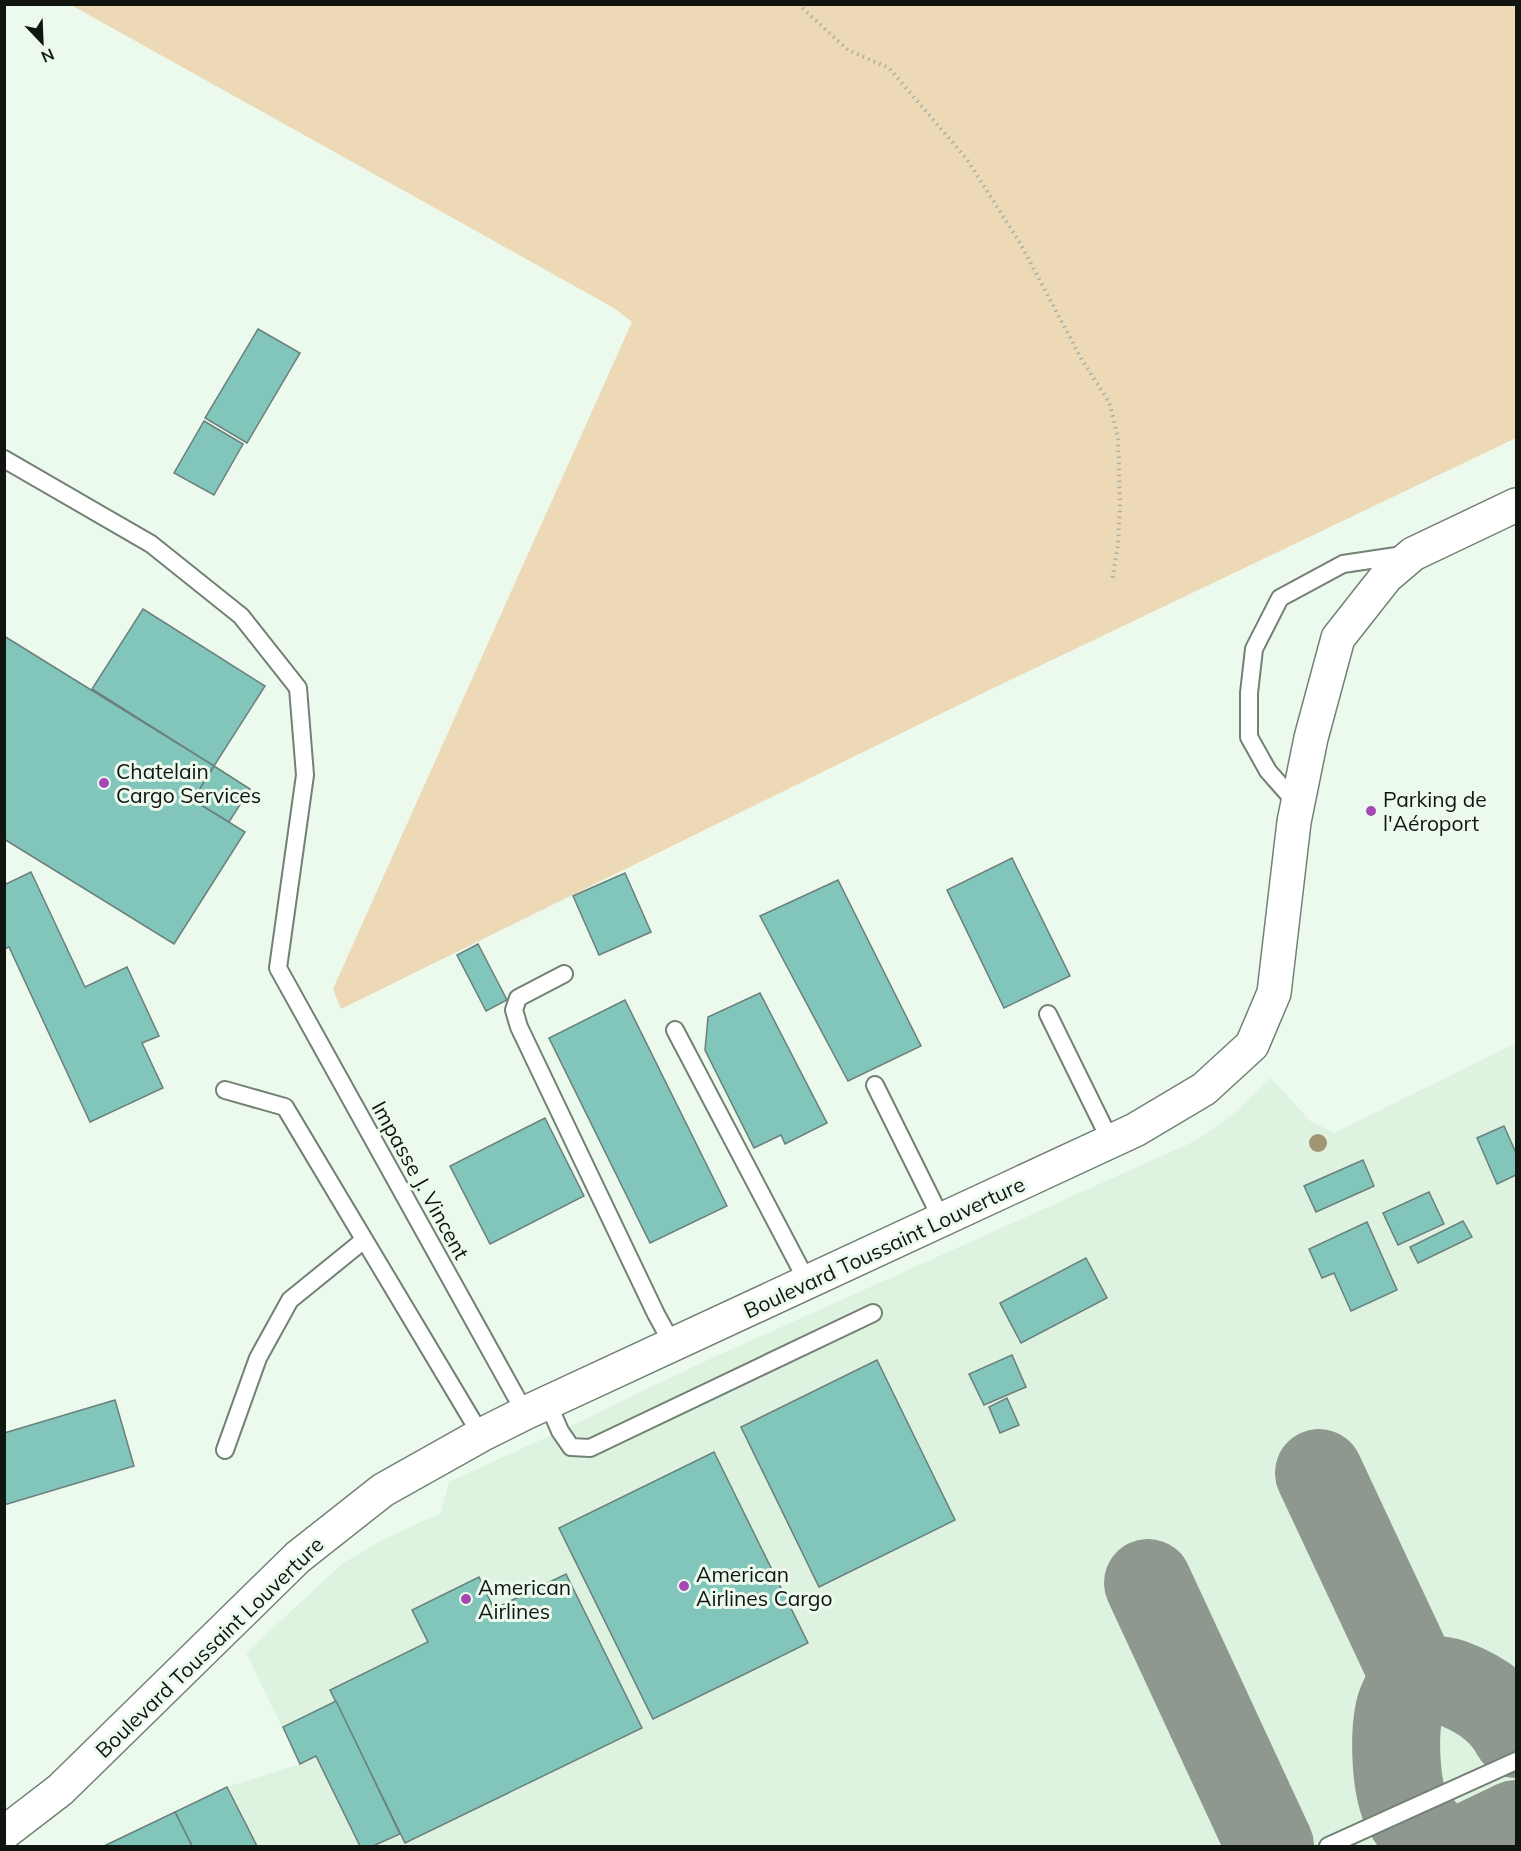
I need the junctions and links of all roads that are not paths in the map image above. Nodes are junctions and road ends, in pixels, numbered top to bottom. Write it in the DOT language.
graph roads {
  1 [pos="4,459"];
  2 [pos="1516,505"];
  3 [pos="1413,554"];
  4 [pos="1298,806"];
  5 [pos="564,974"];
  6 [pos="1048,1014"];
  7 [pos="675,1030"];
  8 [pos="875,1085"];
  9 [pos="225,1090"];
  10 [pos="1111,1142"];
  11 [pos="942,1220"];
  12 [pos="364,1240"];
  13 [pos="808,1283"];
  14 [pos="873,1313"];
  15 [pos="674,1345"];
  16 [pos="536,1408"];
  17 [pos="481,1435"];
  18 [pos="225,1450"];
  19 [pos="1516,1761"];
  20 [pos="4,1833"];
  21 [pos="1329,1846"];
  1 -- 16 [label="lane, Impasse J. Vincent"];
  2 -- 3 [label="main road, Boulevard Toussaint Louverture"];
  3 -- 4 [label="main road, Boulevard Toussaint Louverture"];
  3 -- 4 [label="lane"];
  4 -- 10 [label="main road, Boulevard Toussaint Louverture"];
  5 -- 15 [label="lane"];
  6 -- 10 [label="lane"];
  7 -- 13 [label="lane"];
  8 -- 11 [label="lane"];
  9 -- 12 [label="lane"];
  10 -- 11 [label="main road, Boulevard Toussaint Louverture"];
  11 -- 13 [label="main road, Boulevard Toussaint Louverture"];
  12 -- 17 [label="lane"];
  12 -- 18 [label="lane"];
  13 -- 15 [label="main road, Boulevard Toussaint Louverture"];
  14 -- 16 [label="lane, Impasse J. Vincent"];
  15 -- 16 [label="main road, Boulevard Toussaint Louverture"];
  16 -- 17 [label="main road, Boulevard Toussaint Louverture"];
  17 -- 20 [label="main road, Boulevard Toussaint Louverture"];
  19 -- 21 [label="lane"];
}
